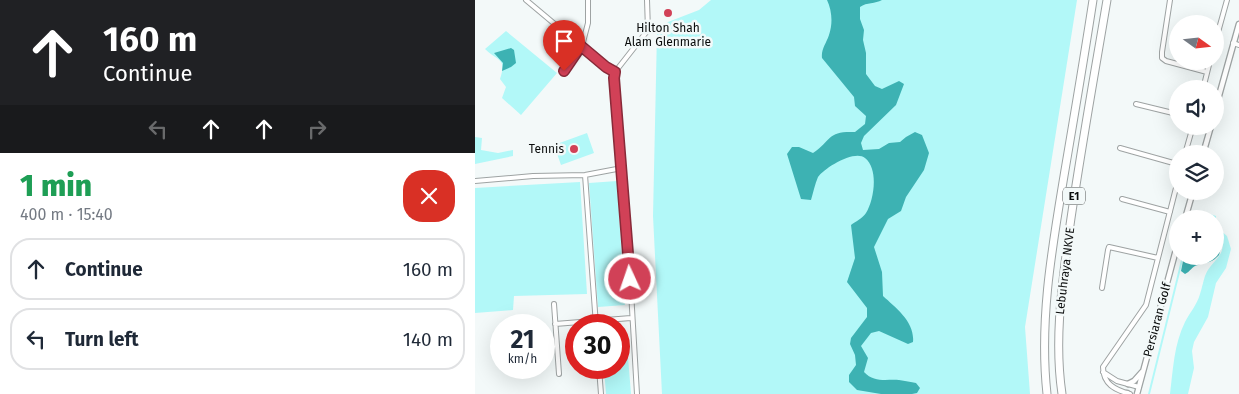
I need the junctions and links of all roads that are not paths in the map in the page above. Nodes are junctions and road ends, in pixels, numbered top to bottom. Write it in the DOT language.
graph roads {
  1 [pos="526,0"];
  2 [pos="589,0"];
  3 [pos="647,0"];
  4 [pos="1093,0"];
  5 [pos="1107,0"];
  6 [pos="1171,0"];
  7 [pos="1227,0"];
  8 [pos="1223,15"];
  9 [pos="1239,24"];
  10 [pos="1236,44"];
  11 [pos="581,46"];
  12 [pos="564,71"];
  13 [pos="615,72"];
  14 [pos="1207,72"];
  15 [pos="1205,80"];
  16 [pos="1224,82"];
  17 [pos="1136,104"];
  18 [pos="1169,112"];
  19 [pos="1120,148"];
  20 [pos="1169,162"];
  21 [pos="622,168"];
  22 [pos="585,175"];
  23 [pos="475,181"];
  24 [pos="1122,199"];
  25 [pos="1169,212"];
  26 [pos="1169,216"];
  27 [pos="1158,258"];
  28 [pos="1172,265"];
  29 [pos="1102,288"];
  30 [pos="554,304"];
  31 [pos="554,314"];
  32 [pos="595,314"];
  33 [pos="631,318"];
  34 [pos="555,324"];
  35 [pos="565,324"];
  36 [pos="1144,369"];
  37 [pos="1103,372"];
  38 [pos="559,374"];
  39 [pos="600,379"];
  40 [pos="1117,381"];
  41 [pos="1128,384"];
  42 [pos="1139,387"];
  43 [pos="1114,388"];
  44 [pos="601,394"];
  45 [pos="637,394"];
  46 [pos="1047,394"];
  47 [pos="1062,394"];
  48 [pos="1128,394"];
  49 [pos="1137,394"];
  1 -- 11 [label="street"];
  2 -- 11 [label="street"];
  3 -- 13 [label="street"];
  4 -- 46 [label="highway, Lebuhraya NKVE / E1"];
  5 -- 47 [label="highway, Lebuhraya NKVE / E1"];
  6 -- 14 [label="street"];
  7 -- 8 [label="street"];
  9 -- 10 [label="street"];
  10 -- 16 [label="street"];
  11 -- 12 [label="street"];
  11 -- 13 [label="street"];
  13 -- 21 [label="street"];
  14 -- 15 [label="street"];
  17 -- 18 [label="street"];
  19 -- 20 [label="street"];
  21 -- 22 [label="street"];
  21 -- 33 [label="street"];
  22 -- 23 [label="street"];
  22 -- 32 [label="street"];
  24 -- 25 [label="street"];
  26 -- 27 [label="street"];
  27 -- 29 [label="street"];
  27 -- 37 [label="street"];
  28 -- 36 [label="street, Persiaran Golf"];
  30 -- 31 [label="street"];
  33 -- 45 [label="street"];
  34 -- 35 [label="street"];
  34 -- 38 [label="street"];
  36 -- 41 [label="street"];
  36 -- 42 [label="street, Persiaran Golf"];
  37 -- 40 [label="street"];
  37 -- 43 [label="street"];
  39 -- 44 [label="street"];
  40 -- 41 [label="street"];
  40 -- 43 [label="street"];
  41 -- 42 [label="street"];
  42 -- 49 [label="street, Persiaran Golf"];
  43 -- 48 [label="street"];
}
